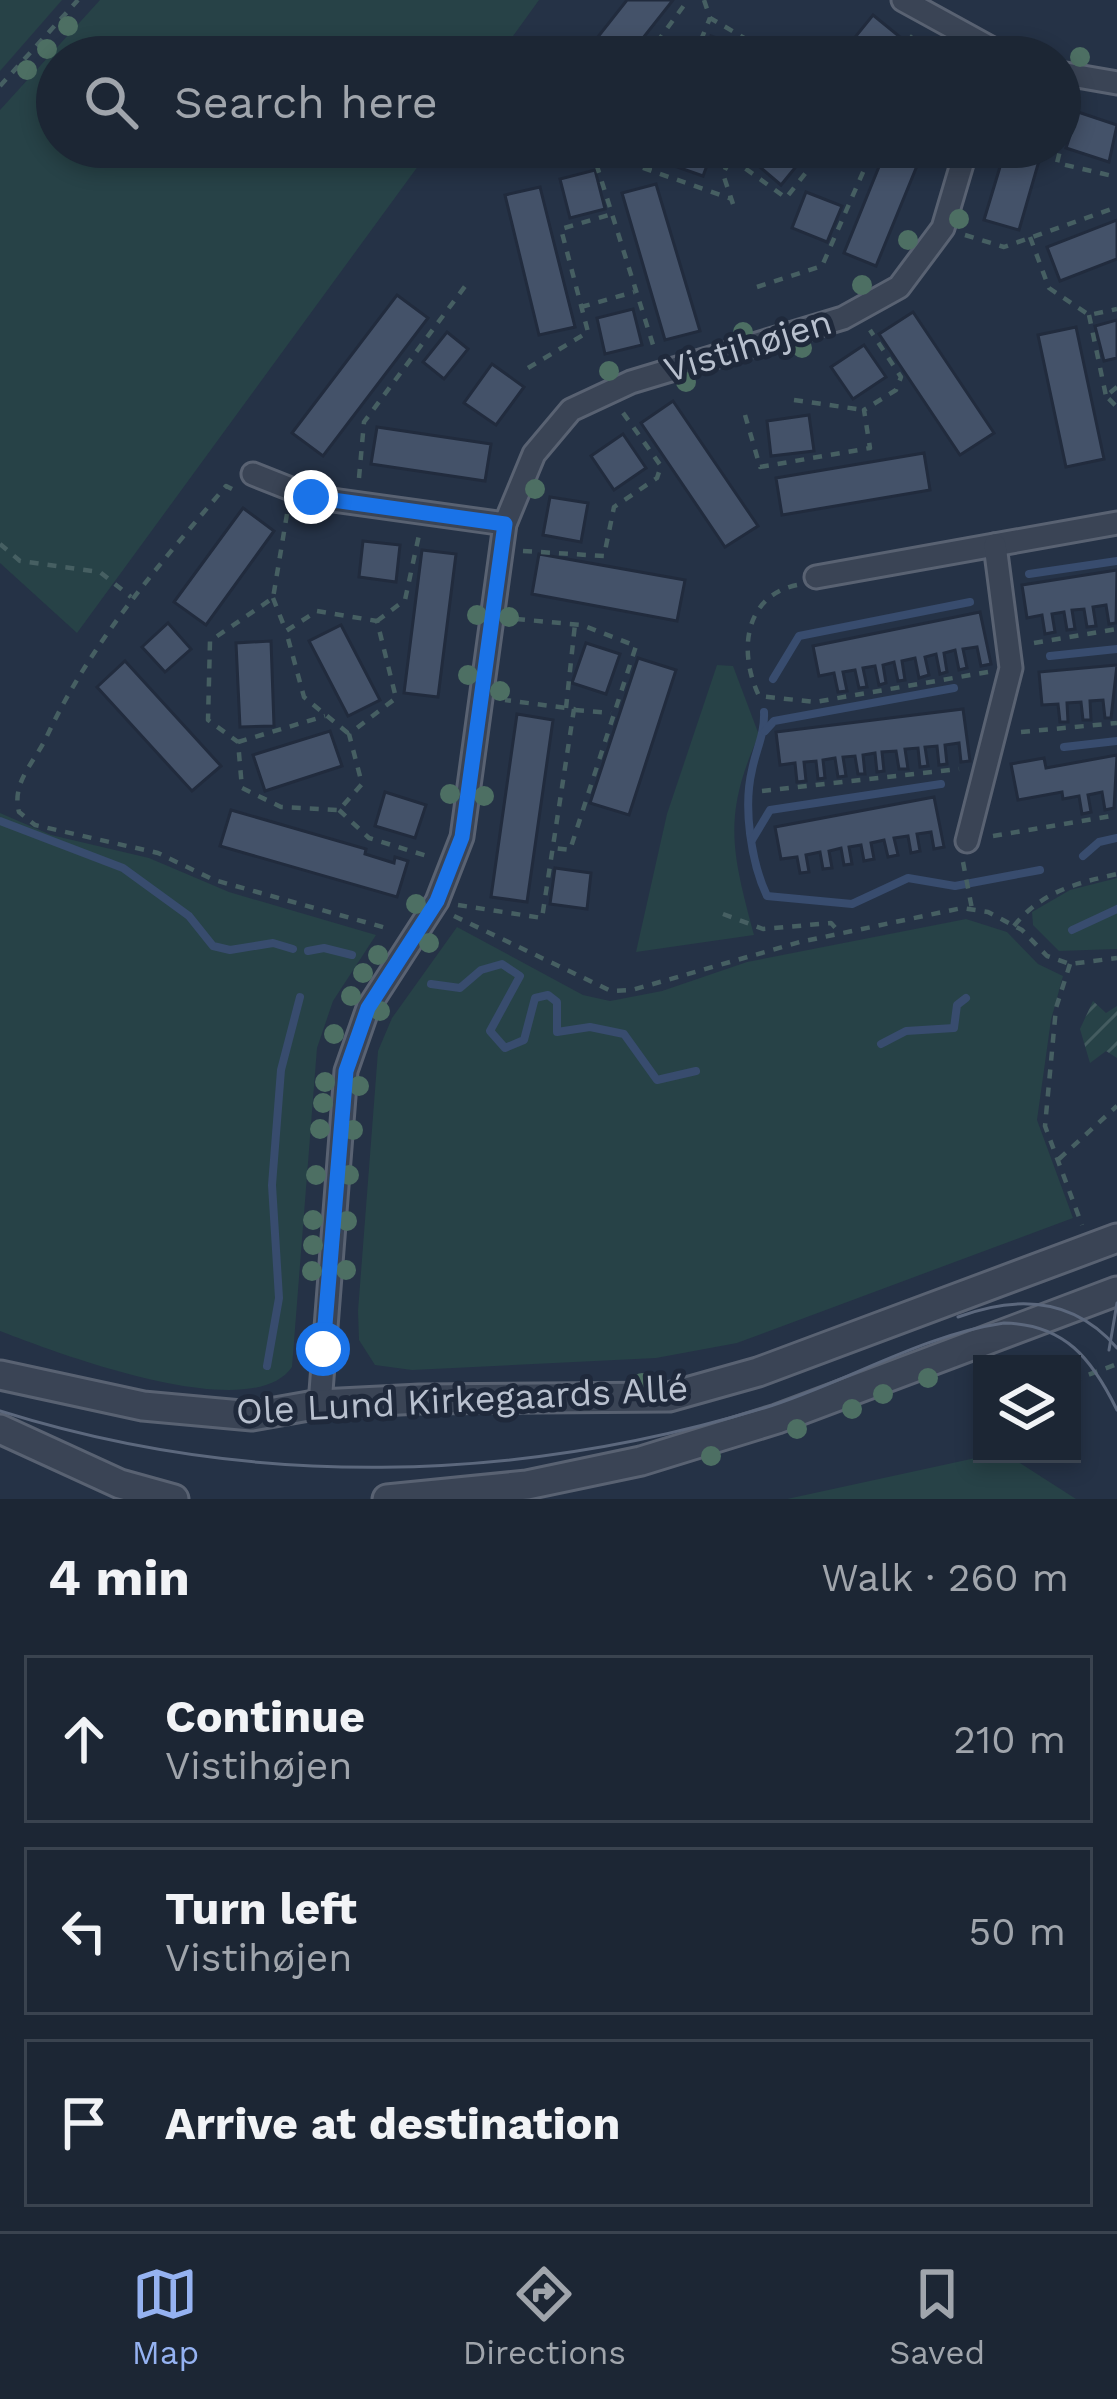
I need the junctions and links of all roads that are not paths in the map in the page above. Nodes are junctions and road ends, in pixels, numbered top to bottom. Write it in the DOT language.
graph roads {
  1 [pos="903,0"];
  2 [pos="963,36"];
  3 [pos="1081,77"];
  4 [pos="1117,83"];
  5 [pos="961,168"];
  6 [pos="244,479"];
  7 [pos="1117,523"];
  8 [pos="505,524"];
  9 [pos="995,545"];
  10 [pos="816,577"];
  11 [pos="967,841"];
  12 [pos="1117,1238"];
  13 [pos="1117,1292"];
  14 [pos="0,1376"];
  15 [pos="320,1404"];
  16 [pos="0,1429"];
  17 [pos="174,1499"];
  18 [pos="387,1499"];
  1 -- 2 [label="street"];
  3 -- 4 [label="street"];
  5 -- 8 [label="street, Vistihøjen"];
  6 -- 8 [label="street"];
  7 -- 9 [label="street"];
  8 -- 15 [label="street, Vistihøjen"];
  9 -- 10 [label="street"];
  9 -- 11 [label="street"];
  12 -- 15 [label="street, Ole Lund Kirkegaards Allé"];
  13 -- 18 [label="street, Ole Lund Kirkegaards Allé"];
  14 -- 15 [label="street, Ole Lund Kirkegaards Allé"];
  16 -- 17 [label="street"];
}
